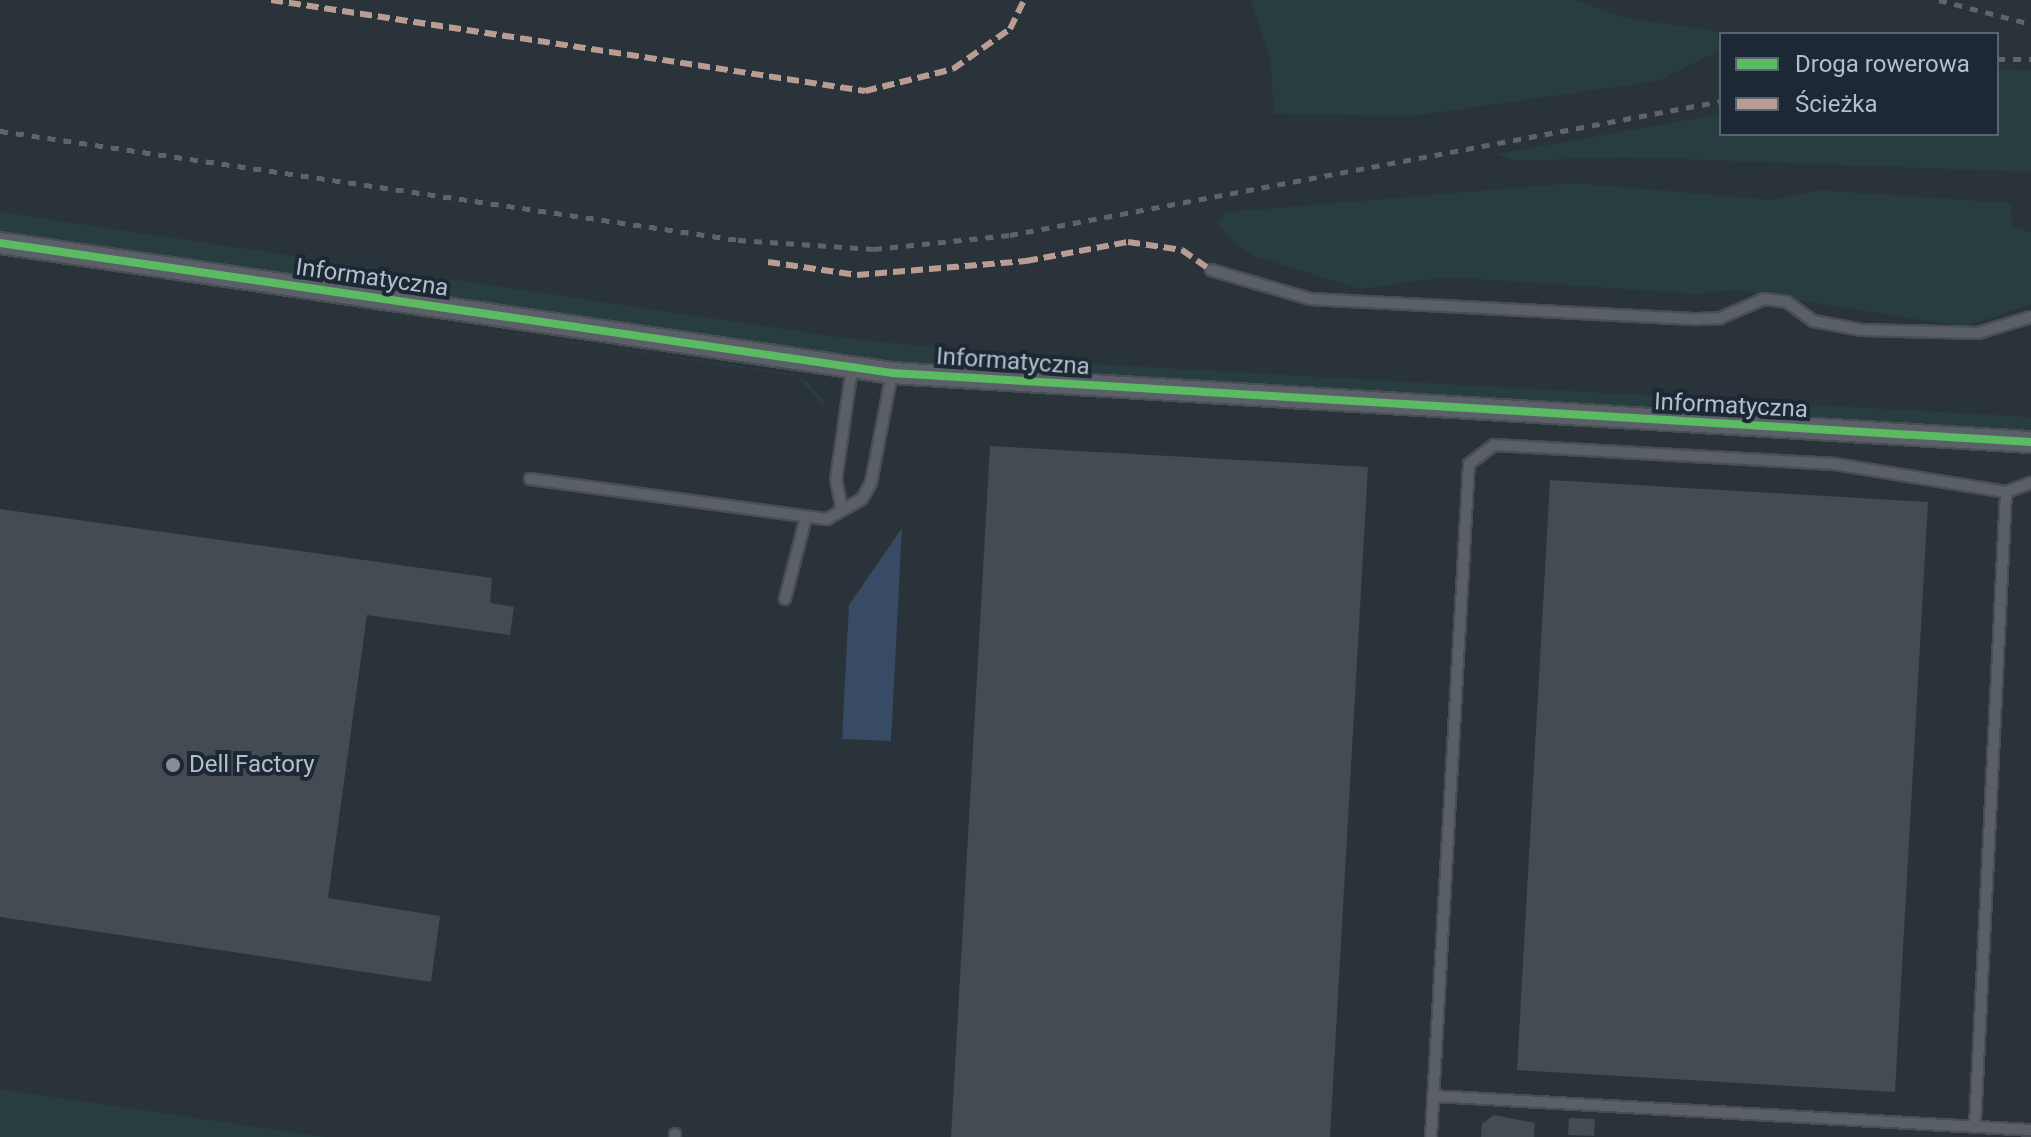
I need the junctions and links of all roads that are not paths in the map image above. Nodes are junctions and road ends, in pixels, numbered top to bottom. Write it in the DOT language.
graph roads {
  1 [pos="0,243"];
  2 [pos="1211,270"];
  3 [pos="2031,317"];
  4 [pos="852,368"];
  5 [pos="892,373"];
  6 [pos="2031,442"];
  7 [pos="530,479"];
  8 [pos="2031,483"];
  9 [pos="2006,492"];
  10 [pos="842,510"];
  11 [pos="805,521"];
  12 [pos="785,599"];
  13 [pos="1433,1096"];
  14 [pos="1975,1126"];
  15 [pos="2031,1130"];
  16 [pos="1431,1137"];
  1 -- 4 [label="street, Informatyczna"];
  2 -- 3 [label="lane"];
  4 -- 5 [label="street, Informatyczna"];
  4 -- 10 [label="lane"];
  5 -- 6 [label="street, Informatyczna"];
  5 -- 10 [label="lane"];
  7 -- 11 [label="lane"];
  8 -- 9 [label="lane"];
  9 -- 13 [label="lane"];
  9 -- 14 [label="lane"];
  10 -- 11 [label="lane"];
  11 -- 12 [label="lane"];
  13 -- 14 [label="lane"];
  13 -- 16 [label="lane"];
  14 -- 15 [label="lane"];
}
